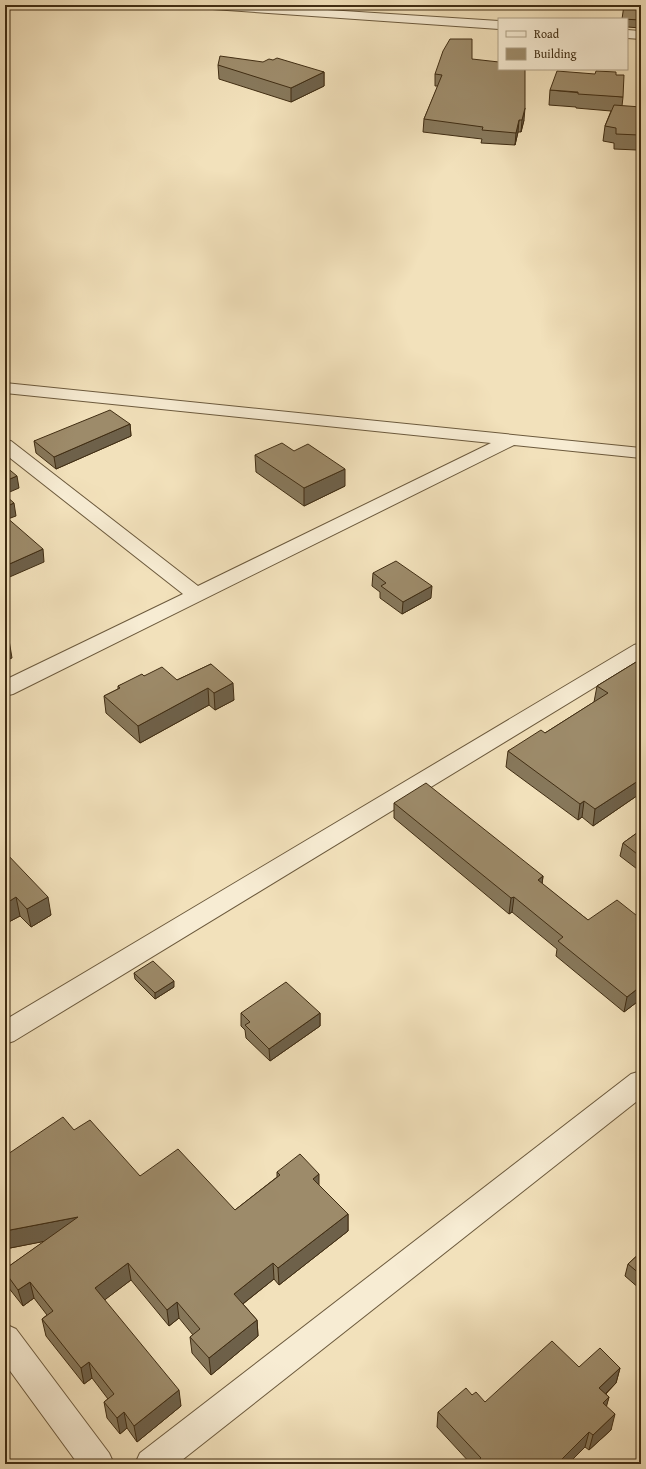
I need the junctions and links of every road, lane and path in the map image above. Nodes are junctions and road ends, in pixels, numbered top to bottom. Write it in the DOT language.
graph roads {
  1 [pos="198,5"];
  2 [pos="273,7"];
  3 [pos="498,25"];
  4 [pos="628,34"];
  5 [pos="641,35"];
  6 [pos="5,388"];
  7 [pos="511,440"];
  8 [pos="5,445"];
  9 [pos="641,453"];
  10 [pos="197,595"];
  11 [pos="641,650"];
  12 [pos="5,689"];
  13 [pos="5,1033"];
  14 [pos="641,1082"];
  15 [pos="5,1339"];
  16 [pos="98,1464"];
  17 [pos="151,1464"];
  1 -- 2 [label="street"];
  2 -- 3 [label="street"];
  4 -- 5 [label="street"];
  6 -- 7 [label="street"];
  7 -- 9 [label="street"];
  7 -- 10 [label="street"];
  8 -- 10 [label="street"];
  10 -- 12 [label="street"];
  11 -- 13 [label="street"];
  14 -- 17 [label="street"];
  15 -- 16 [label="street"];
}
